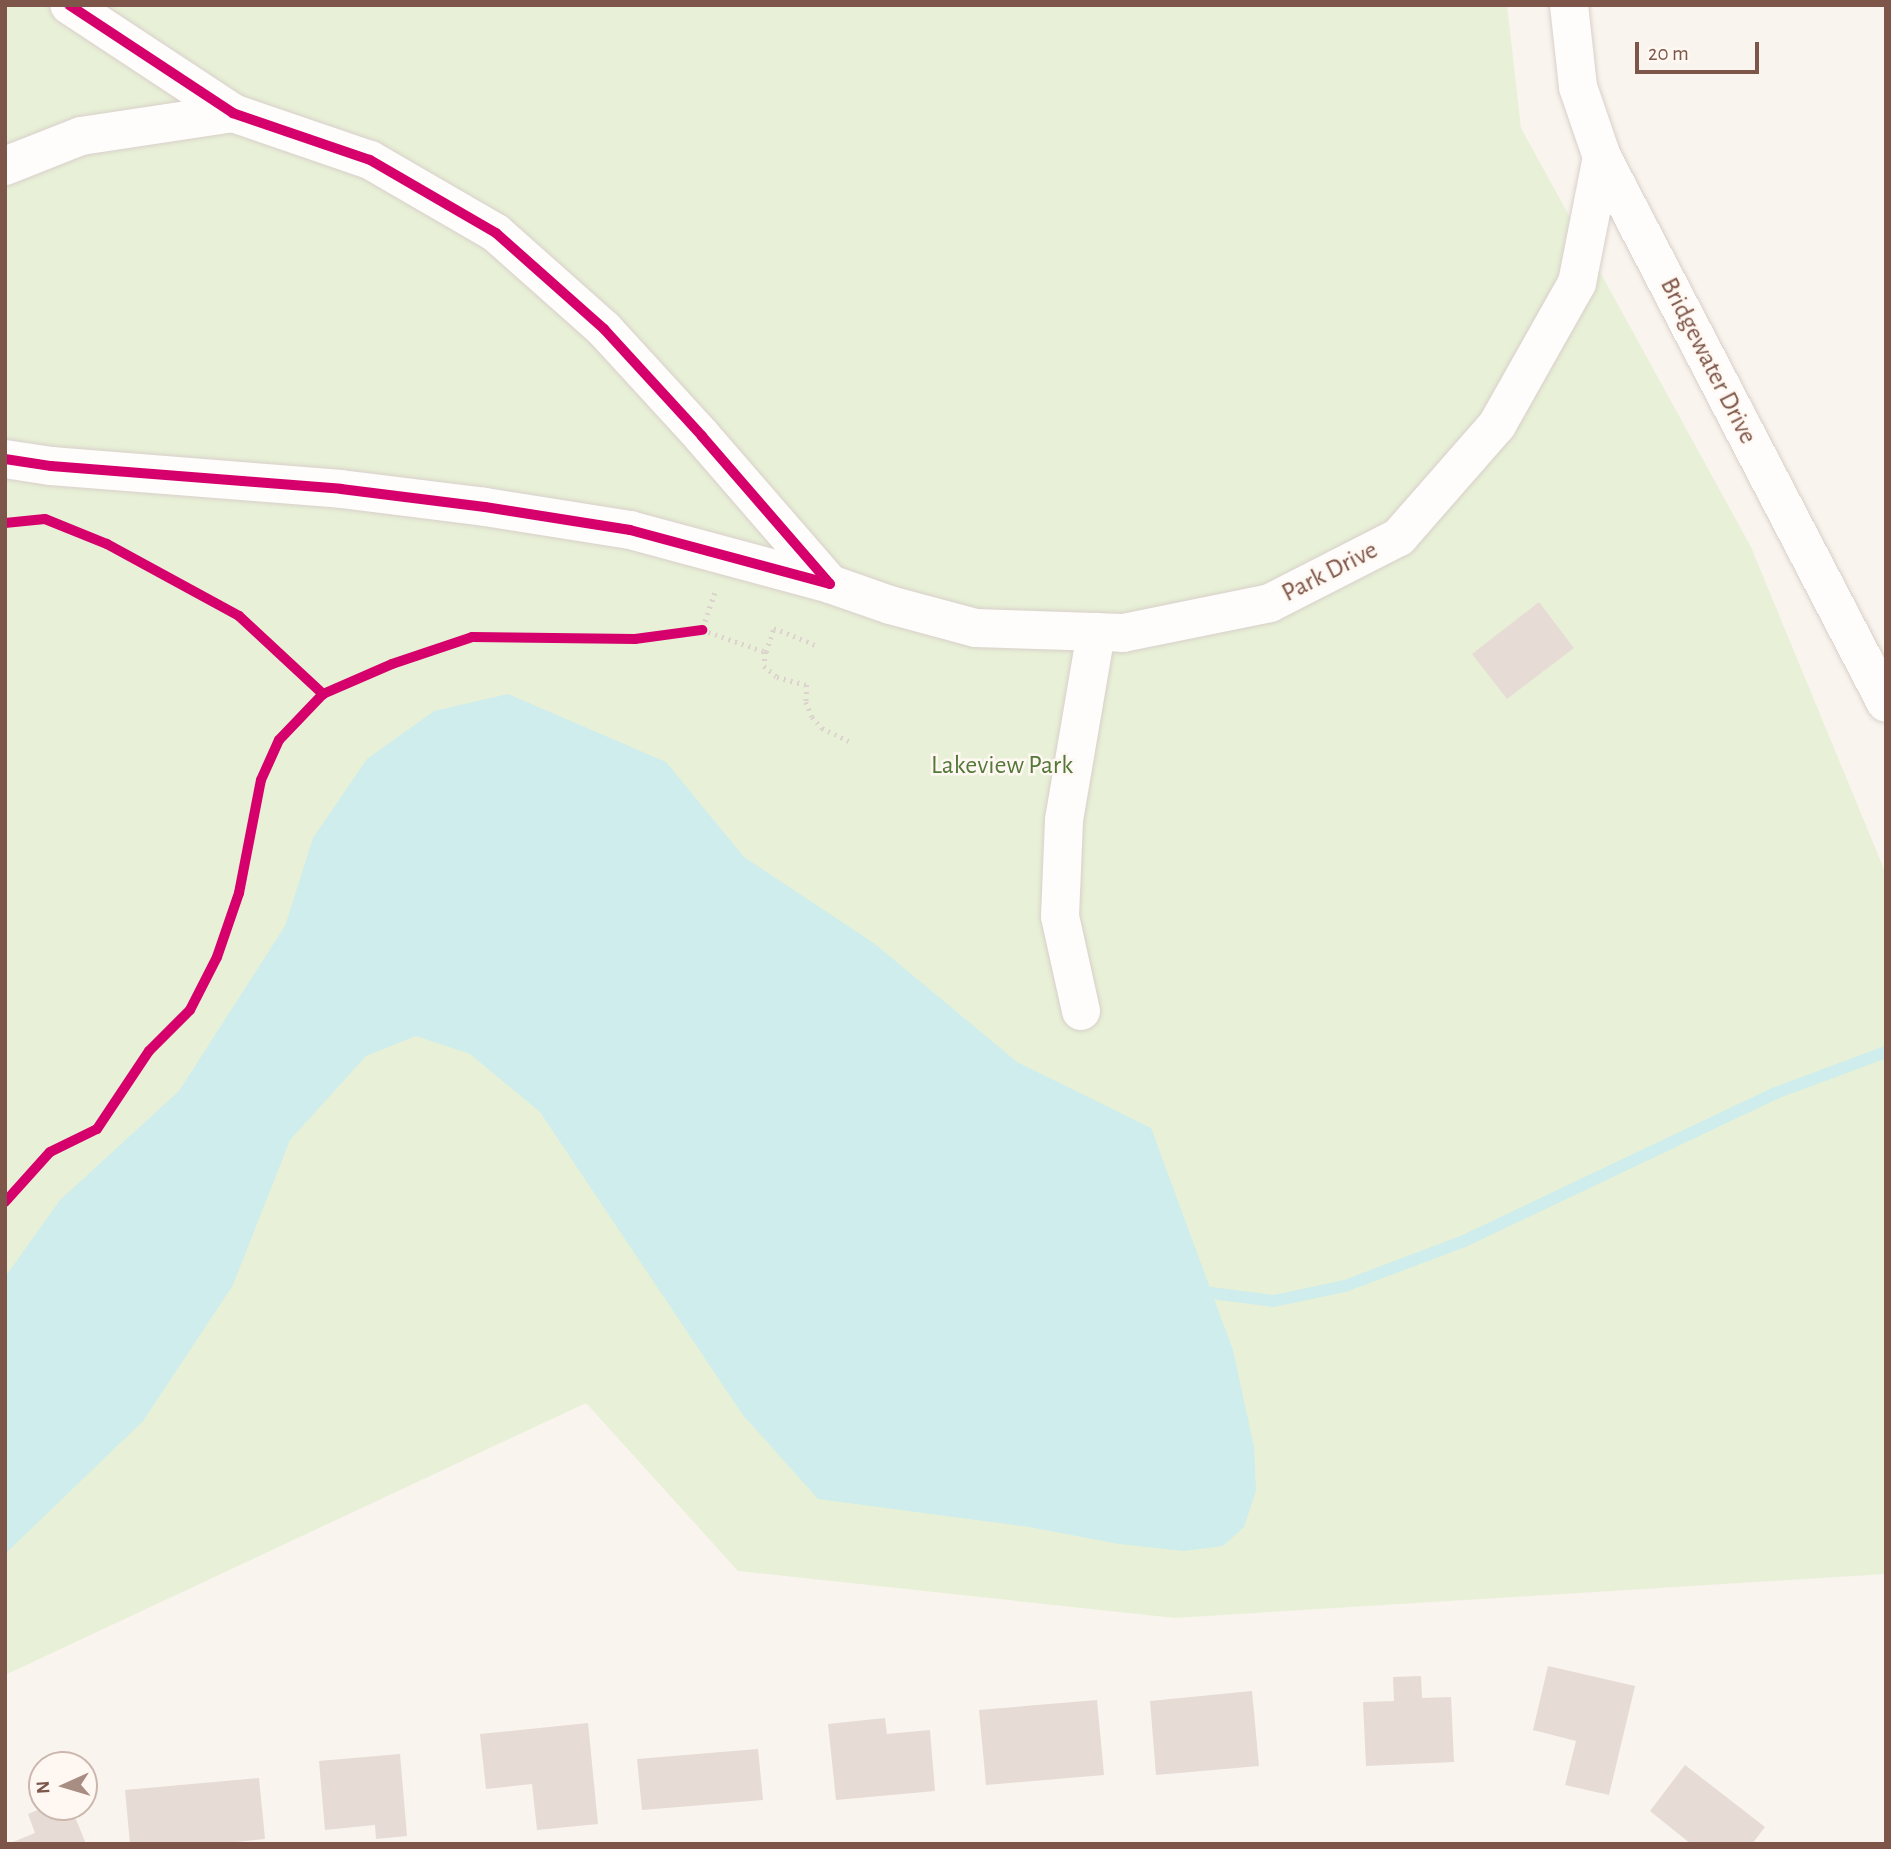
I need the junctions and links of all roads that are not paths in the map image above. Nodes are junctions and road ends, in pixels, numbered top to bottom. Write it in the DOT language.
graph roads {
  1 [pos="69,5"];
  2 [pos="1569,5"];
  3 [pos="233,113"];
  4 [pos="1602,157"];
  5 [pos="5,166"];
  6 [pos="5,459"];
  7 [pos="830,584"];
  8 [pos="1096,632"];
  9 [pos="1886,703"];
  10 [pos="1081,1011"];
  1 -- 3 [label="street"];
  2 -- 4 [label="street, Bridgewater Drive"];
  3 -- 5 [label="street"];
  3 -- 7 [label="street"];
  4 -- 8 [label="street, Park Drive"];
  4 -- 9 [label="street, Bridgewater Drive"];
  6 -- 7 [label="street, Park Drive"];
  7 -- 8 [label="street, Park Drive"];
  8 -- 10 [label="street"];
}
